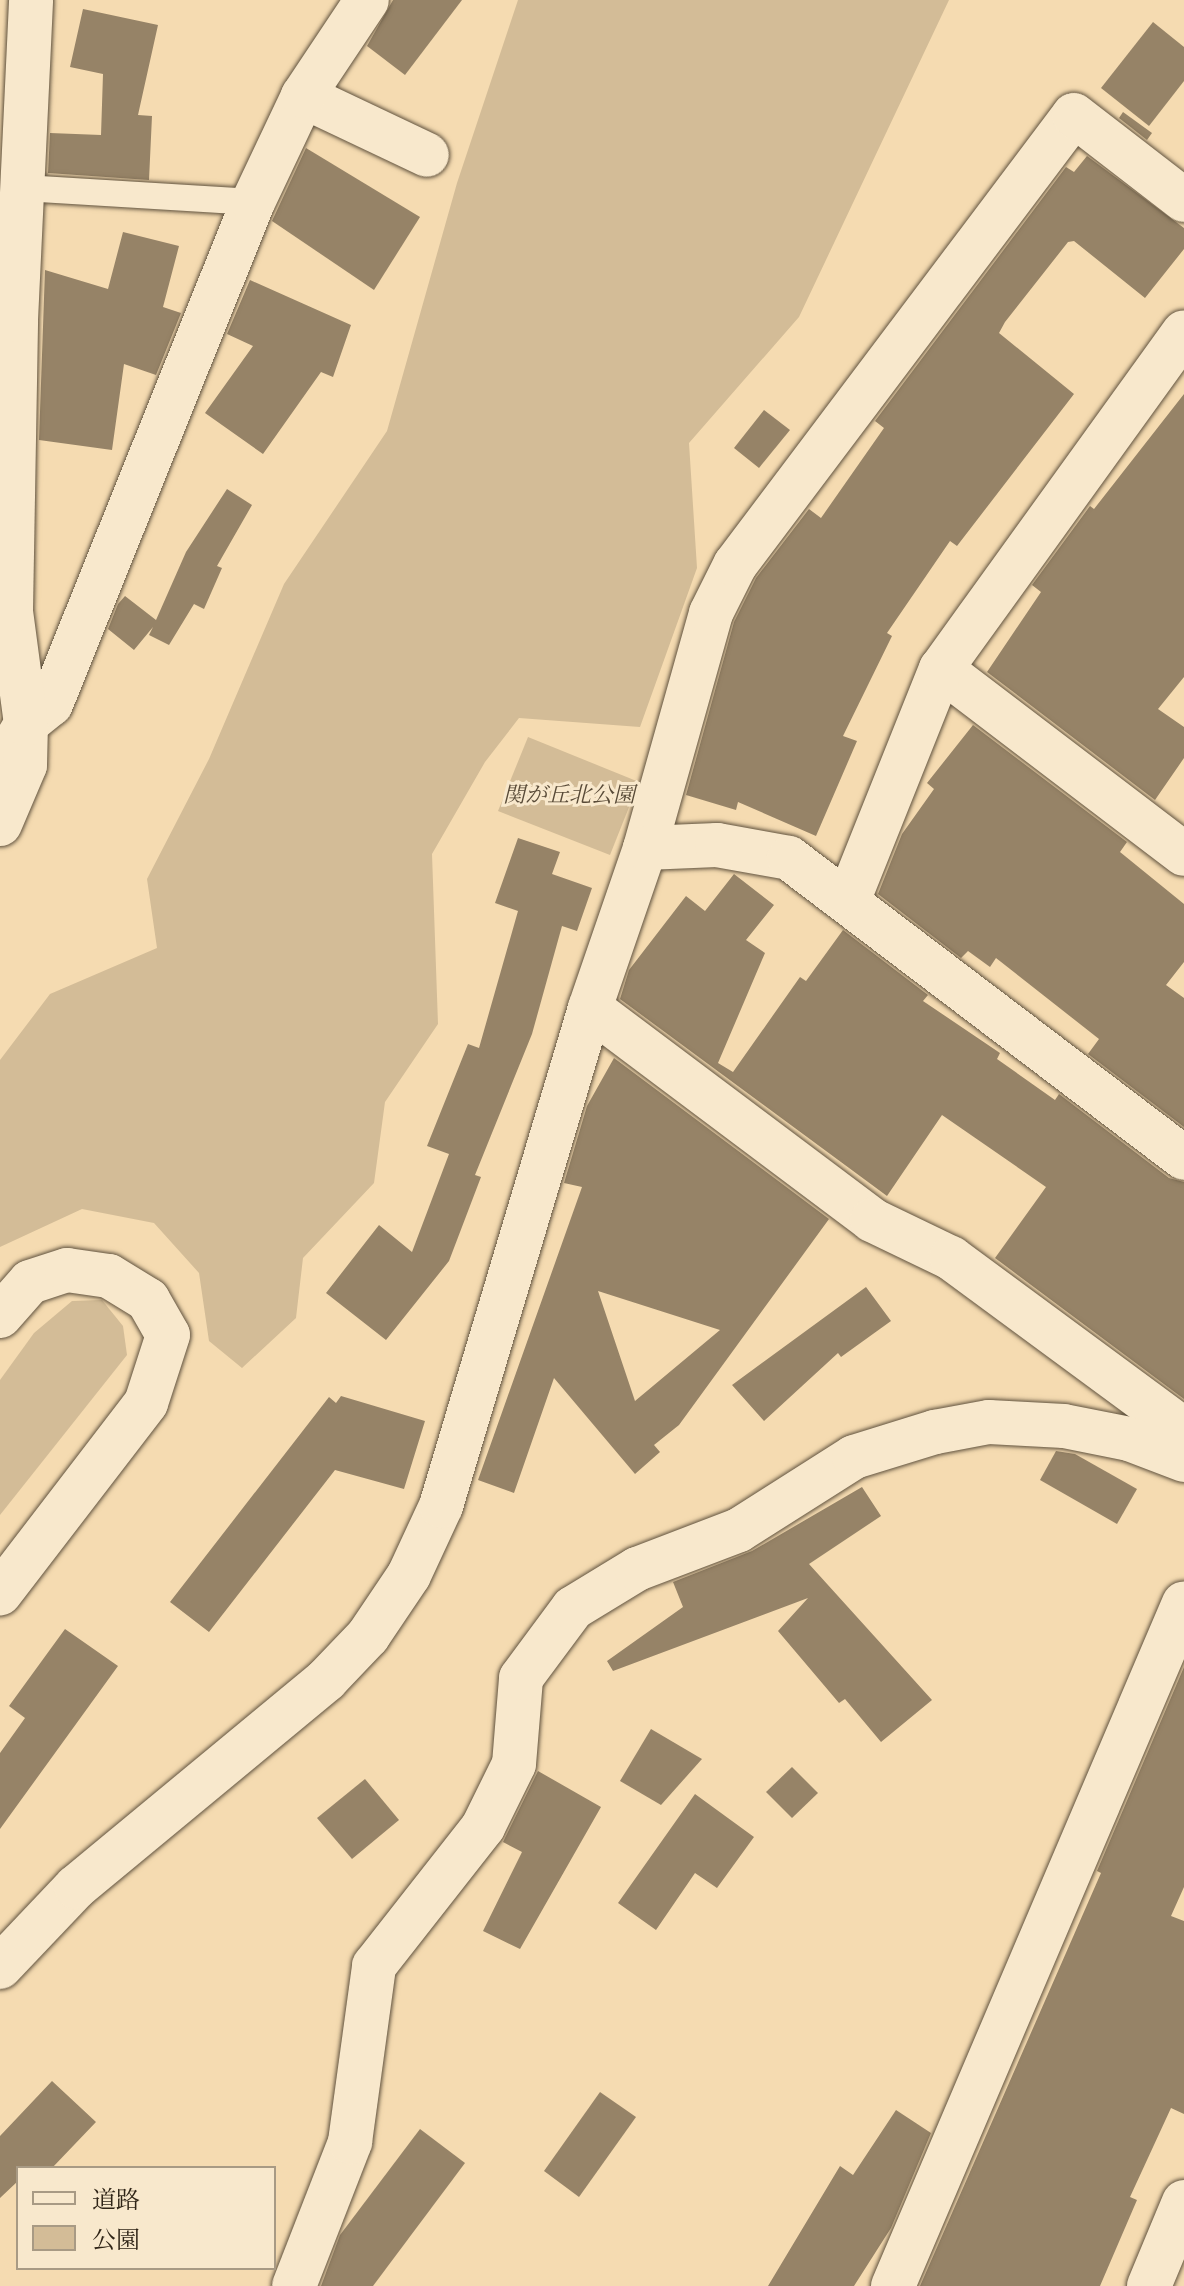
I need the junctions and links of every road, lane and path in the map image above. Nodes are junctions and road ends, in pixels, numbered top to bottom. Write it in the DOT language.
graph roads {
  1 [pos="31,0"];
  2 [pos="367,0"];
  3 [pos="303,96"];
  4 [pos="427,155"];
  5 [pos="24,188"];
  6 [pos="1184,200"];
  7 [pos="253,202"];
  8 [pos="8,320"];
  9 [pos="1184,332"];
  10 [pos="941,669"];
  11 [pos="26,724"];
  12 [pos="0,768"];
  13 [pos="0,824"];
  14 [pos="645,848"];
  15 [pos="1184,854"];
  16 [pos="848,901"];
  17 [pos="590,1008"];
  18 [pos="1184,1158"];
  19 [pos="0,1316"];
  20 [pos="1184,1430"];
  21 [pos="1184,1460"];
  22 [pos="0,1593"];
  23 [pos="1184,1603"];
  24 [pos="0,1967"];
  25 [pos="1184,2202"];
  26 [pos="294,2286"];
  27 [pos="893,2286"];
  28 [pos="1149,2286"];
  1 -- 5 [label="street"];
  2 -- 3 [label="street"];
  3 -- 4 [label="street"];
  3 -- 7 [label="street"];
  5 -- 7 [label="lane"];
  5 -- 8 [label="street"];
  6 -- 14 [label="street"];
  7 -- 11 [label="street"];
  8 -- 11 [label="street"];
  9 -- 10 [label="street"];
  10 -- 15 [label="street"];
  10 -- 16 [label="street"];
  11 -- 12 [label="street"];
  11 -- 13 [label="street"];
  14 -- 16 [label="street"];
  14 -- 17 [label="street"];
  16 -- 18 [label="street"];
  17 -- 20 [label="street"];
  17 -- 24 [label="street"];
  19 -- 22 [label="street"];
  21 -- 26 [label="street"];
  23 -- 27 [label="street"];
  25 -- 28 [label="street"];
}
